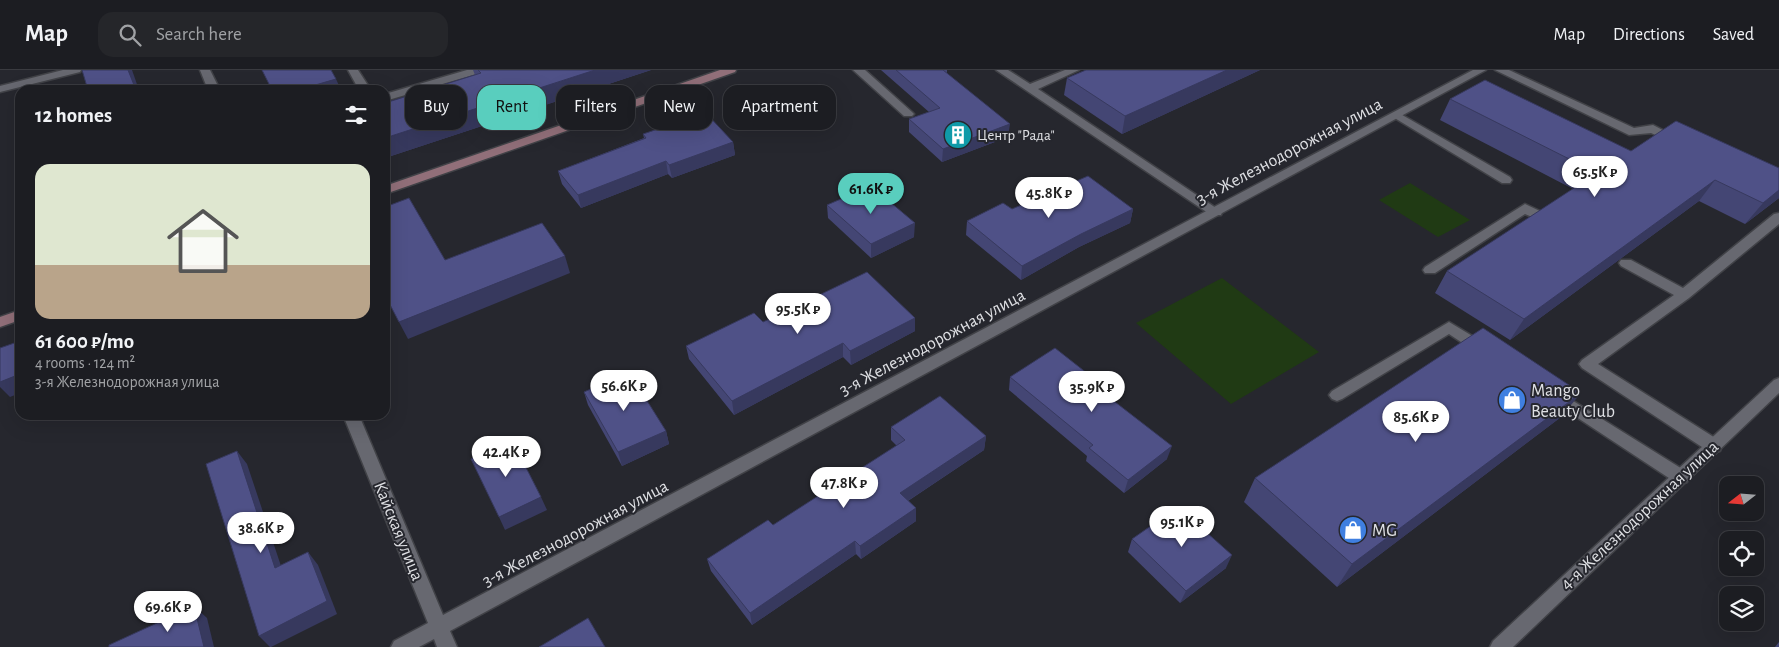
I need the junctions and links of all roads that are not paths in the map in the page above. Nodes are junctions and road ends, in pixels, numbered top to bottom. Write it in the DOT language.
graph roads {
  1 [pos="76,70"];
  2 [pos="205,70"];
  3 [pos="353,70"];
  4 [pos="479,70"];
  5 [pos="731,70"];
  6 [pos="858,70"];
  7 [pos="1001,70"];
  8 [pos="1074,70"];
  9 [pos="1481,70"];
  10 [pos="1500,70"];
  11 [pos="448,74"];
  12 [pos="15,85"];
  13 [pos="16,85"];
  14 [pos="212,85"];
  15 [pos="362,85"];
  16 [pos="1031,88"];
  17 [pos="0,89"];
  18 [pos="390,96"];
  19 [pos="908,114"];
  20 [pos="1397,115"];
  21 [pos="1689,146"];
  22 [pos="1506,180"];
  23 [pos="390,188"];
  24 [pos="1216,212"];
  25 [pos="1537,214"];
  26 [pos="1779,217"];
  27 [pos="1626,263"];
  28 [pos="1430,270"];
  29 [pos="1684,295"];
  30 [pos="15,317"];
  31 [pos="0,322"];
  32 [pos="1498,359"];
  33 [pos="1779,384"];
  34 [pos="1539,385"];
  35 [pos="1337,395"];
  36 [pos="353,420"];
  37 [pos="1714,446"];
  38 [pos="1681,477"];
  39 [pos="438,628"];
  40 [pos="401,647"];
  41 [pos="446,647"];
  42 [pos="1500,647"];
  1 -- 13 [label="street"];
  2 -- 14 [label="street"];
  3 -- 15 [label="street"];
  4 -- 11 [label="street"];
  5 -- 23 [label="main road"];
  6 -- 19 [label="street"];
  7 -- 16 [label="street"];
  8 -- 16 [label="street"];
  9 -- 20 [label="street, 3-я Железнодорожная улица"];
  10 -- 21 [label="street"];
  11 -- 18 [label="street"];
  12 -- 17 [label="street"];
  16 -- 24 [label="street"];
  20 -- 22 [label="street"];
  20 -- 24 [label="street, 3-я Железнодорожная улица"];
  24 -- 39 [label="street, 3-я Железнодорожная улица"];
  25 -- 28 [label="street"];
  26 -- 29 [label="street"];
  27 -- 29 [label="street"];
  29 -- 37 [label="street"];
  30 -- 31 [label="main road"];
  32 -- 35 [label="street"];
  33 -- 37 [label="street, 4-я Железнодорожная улица"];
  34 -- 38 [label="street"];
  36 -- 39 [label="street, Кайская улица"];
  37 -- 38 [label="street, 4-я Железнодорожная улица"];
  38 -- 42 [label="street, 4-я Железнодорожная улица"];
  39 -- 40 [label="street, 3-я Железнодорожная улица"];
  39 -- 41 [label="street, Кайская улица"];
}
